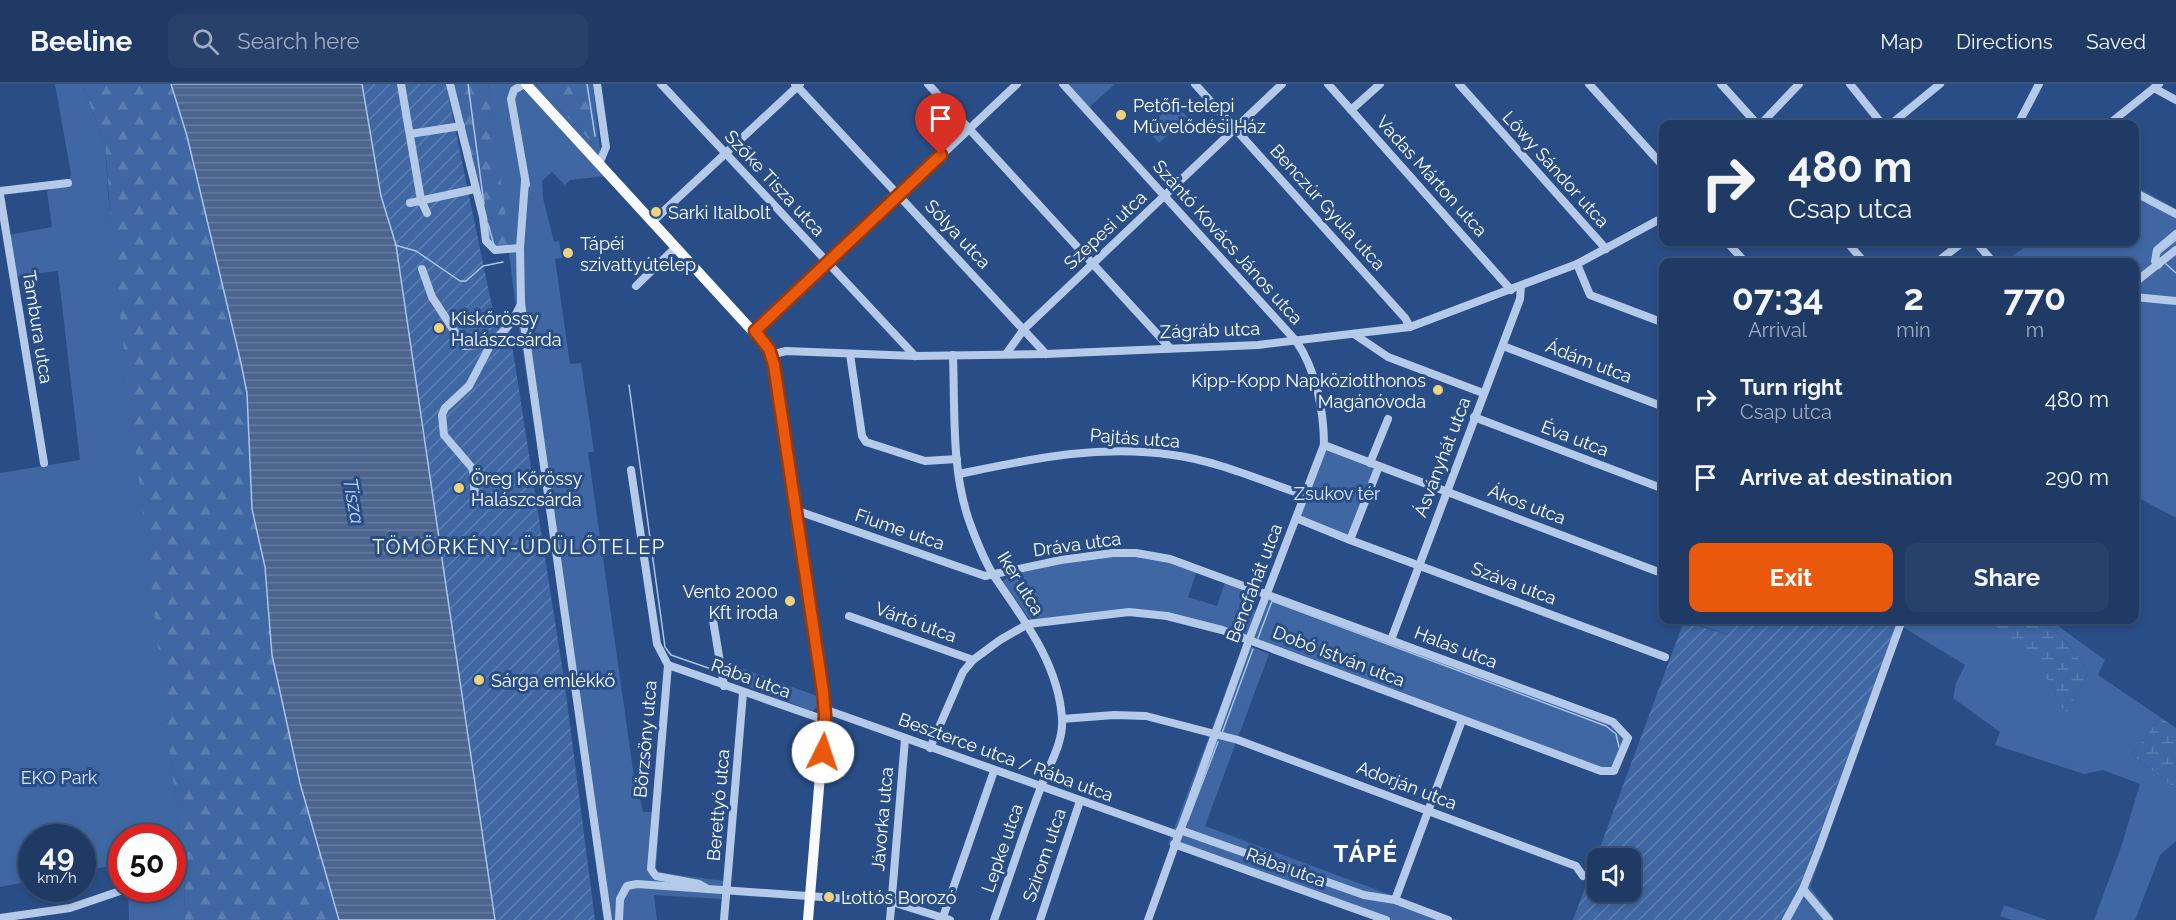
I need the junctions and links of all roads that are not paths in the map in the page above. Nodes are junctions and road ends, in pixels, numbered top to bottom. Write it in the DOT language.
graph roads {
  1 [pos="401,84"];
  2 [pos="450,84"];
  3 [pos="525,84"];
  4 [pos="597,84"];
  5 [pos="661,84"];
  6 [pos="928,84"];
  7 [pos="1017,84"];
  8 [pos="1063,84"];
  9 [pos="1195,84"];
  10 [pos="1282,84"];
  11 [pos="1328,84"];
  12 [pos="1380,84"];
  13 [pos="1459,84"];
  14 [pos="1590,84"];
  15 [pos="1721,84"];
  16 [pos="1800,84"];
  17 [pos="1850,84"];
  18 [pos="1940,84"];
  19 [pos="2039,84"];
  20 [pos="798,85"];
  21 [pos="2156,86"];
  22 [pos="2176,100"];
  23 [pos="1351,110"];
  24 [pos="1755,120"];
  25 [pos="1763,120"];
  26 [pos="1879,120"];
  27 [pos="1896,120"];
  28 [pos="2020,120"];
  29 [pos="2114,120"];
  30 [pos="461,126"];
  31 [pos="969,128"];
  32 [pos="1236,129"];
  33 [pos="410,134"];
  34 [pos="725,153"];
  35 [pos="1659,161"];
  36 [pos="598,163"];
  37 [pos="525,181"];
  38 [pos="68,183"];
  39 [pos="475,189"];
  40 [pos="0,193"];
  41 [pos="899,195"];
  42 [pos="2139,195"];
  43 [pos="1165,197"];
  44 [pos="421,200"];
  45 [pos="410,203"];
  46 [pos="529,208"];
  47 [pos="427,213"];
  48 [pos="2176,214"];
  49 [pos="1659,220"];
  50 [pos="652,222"];
  51 [pos="2176,234"];
  52 [pos="1731,246"];
  53 [pos="1850,246"];
  54 [pos="1958,246"];
  55 [pos="1979,246"];
  56 [pos="676,247"];
  57 [pos="520,248"];
  58 [pos="1605,249"];
  59 [pos="2176,250"];
  60 [pos="1741,258"];
  61 [pos="1861,258"];
  62 [pos="1942,258"];
  63 [pos="1990,258"];
  64 [pos="827,263"];
  65 [pos="1094,263"];
  66 [pos="1577,264"];
  67 [pos="2158,265"];
  68 [pos="422,268"];
  69 [pos="2139,279"];
  70 [pos="636,286"];
  71 [pos="1521,286"];
  72 [pos="1511,290"];
  73 [pos="2139,297"];
  74 [pos="2176,301"];
  75 [pos="521,303"];
  76 [pos="1659,321"];
  77 [pos="1410,327"];
  78 [pos="1024,329"];
  79 [pos="755,331"];
  80 [pos="1354,334"];
  81 [pos="1296,341"];
  82 [pos="490,344"];
  83 [pos="1503,346"];
  84 [pos="1170,348"];
  85 [pos="768,349"];
  86 [pos="850,354"];
  87 [pos="1006,354"];
  88 [pos="1046,354"];
  89 [pos="952,355"];
  90 [pos="915,356"];
  91 [pos="1483,393"];
  92 [pos="1659,405"];
  93 [pos="1474,417"];
  94 [pos="1388,419"];
  95 [pos="1324,445"];
  96 [pos="957,459"];
  97 [pos="44,463"];
  98 [pos="1374,464"];
  99 [pos="631,470"];
  100 [pos="959,474"];
  101 [pos="1659,487"];
  102 [pos="1447,492"];
  103 [pos="1304,495"];
  104 [pos="475,498"];
  105 [pos="795,510"];
  106 [pos="1296,518"];
  107 [pos="1350,540"];
  108 [pos="1418,565"];
  109 [pos="1659,572"];
  110 [pos="993,575"];
  111 [pos="1268,593"];
  112 [pos="712,614"];
  113 [pos="849,616"];
  114 [pos="1028,624"];
  115 [pos="1901,624"];
  116 [pos="1249,640"];
  117 [pos="1391,640"];
  118 [pos="1665,657"];
  119 [pos="973,660"];
  120 [pos="668,665"];
  121 [pos="724,686"];
  122 [pos="742,693"];
  123 [pos="825,715"];
  124 [pos="1062,719"];
  125 [pos="1462,720"];
  126 [pos="1215,733"];
  127 [pos="905,739"];
  128 [pos="930,748"];
  129 [pos="994,771"];
  130 [pos="1614,771"];
  131 [pos="1041,787"];
  132 [pos="1080,801"];
  133 [pos="1428,811"];
  134 [pos="1177,836"];
  135 [pos="1583,876"];
  136 [pos="708,889"];
  137 [pos="1803,889"];
  138 [pos="727,890"];
  139 [pos="108,895"];
  140 [pos="810,895"];
  141 [pos="1395,900"];
  142 [pos="892,902"];
  143 [pos="0,918"];
  144 [pos="946,919"];
  145 [pos="608,920"];
  146 [pos="619,920"];
  147 [pos="724,920"];
  148 [pos="808,920"];
  149 [pos="890,920"];
  150 [pos="994,920"];
  151 [pos="1040,920"];
  152 [pos="1148,920"];
  153 [pos="1386,920"];
  154 [pos="1448,920"];
  155 [pos="1786,920"];
  156 [pos="1829,920"];
  1 -- 33 [label="street"];
  2 -- 30 [label="street"];
  3 -- 36 [label="main road"];
  3 -- 37 [label="street"];
  4 -- 36 [label="street"];
  5 -- 34 [label="street, Szőke Tisza utca"];
  6 -- 31 [label="street"];
  7 -- 31 [label="street"];
  8 -- 43 [label="street, Szántó Kovács János utca"];
  9 -- 32 [label="street, Benczúr Gyula utca"];
  10 -- 32 [label="street, Szepesi utca"];
  11 -- 23 [label="street, Vadas Márton utca"];
  12 -- 23 [label="street"];
  13 -- 58 [label="street, Lőwy Sándor utca"];
  14 -- 35 [label="street"];
  15 -- 24 [label="street"];
  16 -- 25 [label="street"];
  17 -- 26 [label="street"];
  18 -- 27 [label="street"];
  19 -- 28 [label="street"];
  20 -- 34 [label="street"];
  20 -- 41 [label="street, Sólya utca"];
  21 -- 22 [label="street"];
  21 -- 29 [label="street"];
  23 -- 72 [label="street, Vadas Márton utca"];
  30 -- 33 [label="street"];
  30 -- 39 [label="street"];
  31 -- 41 [label="street"];
  31 -- 65 [label="street"];
  32 -- 43 [label="street, Szepesi utca"];
  32 -- 77 [label="street, Benczúr Gyula utca"];
  33 -- 44 [label="street"];
  34 -- 50 [label="street"];
  34 -- 64 [label="street, Szőke Tisza utca"];
  36 -- 50 [label="main road"];
  37 -- 46 [label="street"];
  37 -- 57 [label="street"];
  38 -- 40 [label="street"];
  39 -- 44 [label="street"];
  39 -- 57 [label="street"];
  40 -- 97 [label="street, Tambura utca"];
  41 -- 64 [label="street"];
  41 -- 78 [label="street, Sólya utca"];
  42 -- 48 [label="street"];
  43 -- 65 [label="street, Szepesi utca"];
  43 -- 81 [label="street, Szántó Kovács János utca"];
  44 -- 45 [label="street"];
  44 -- 47 [label="street"];
  49 -- 58 [label="street, Zágráb utca"];
  50 -- 56 [label="main road"];
  51 -- 67 [label="street"];
  52 -- 60 [label="street"];
  53 -- 61 [label="street"];
  54 -- 62 [label="street"];
  55 -- 63 [label="street"];
  56 -- 70 [label="street"];
  56 -- 79 [label="main road"];
  57 -- 75 [label="street"];
  58 -- 66 [label="street, Zágráb utca"];
  59 -- 67 [label="street"];
  64 -- 79 [label="street"];
  64 -- 90 [label="street, Szőke Tisza utca"];
  65 -- 78 [label="street, Szepesi utca"];
  65 -- 84 [label="street"];
  66 -- 71 [label="street, Zágráb utca"];
  66 -- 76 [label="street"];
  67 -- 69 [label="street"];
  68 -- 82 [label="street"];
  71 -- 72 [label="street, Zágráb utca"];
  71 -- 83 [label="street, Ásványhát utca"];
  72 -- 77 [label="street, Zágráb utca"];
  73 -- 74 [label="street"];
  75 -- 82 [label="street"];
  75 -- 145 [label="street"];
  77 -- 80 [label="street, Zágráb utca"];
  78 -- 87 [label="street, Szepesi utca"];
  78 -- 88 [label="street, Sólya utca"];
  79 -- 85 [label="main road"];
  80 -- 81 [label="street, Zágráb utca"];
  80 -- 91 [label="street"];
  81 -- 84 [label="street, Zágráb utca"];
  81 -- 95 [label="street, Bencfahát utca"];
  82 -- 104 [label="street"];
  83 -- 91 [label="street, Ásványhát utca"];
  83 -- 92 [label="street, Ádám utca"];
  84 -- 88 [label="street, Zágráb utca"];
  85 -- 86 [label="street, Zágráb utca"];
  85 -- 105 [label="main road"];
  86 -- 90 [label="street, Zágráb utca"];
  86 -- 96 [label="street"];
  87 -- 88 [label="street, Zágráb utca"];
  87 -- 89 [label="street, Zágráb utca"];
  89 -- 90 [label="street, Zágráb utca"];
  89 -- 96 [label="street, Iker utca"];
  91 -- 93 [label="street, Ásványhát utca"];
  93 -- 101 [label="street, Éva utca"];
  93 -- 102 [label="street, Ásványhát utca"];
  94 -- 98 [label="street"];
  95 -- 98 [label="street"];
  95 -- 103 [label="street, Bencfahát utca"];
  96 -- 100 [label="street, Iker utca"];
  98 -- 102 [label="street, Ákos utca"];
  98 -- 107 [label="street"];
  99 -- 120 [label="street, Börzsöny utca"];
  100 -- 103 [label="street, Pajtás utca"];
  100 -- 110 [label="street, Iker utca"];
  102 -- 108 [label="street, Ásványhát utca"];
  102 -- 109 [label="street, Ákos utca"];
  103 -- 106 [label="street, Bencfahát utca"];
  105 -- 110 [label="street, Fiume utca"];
  105 -- 123 [label="main road"];
  106 -- 107 [label="street"];
  106 -- 111 [label="street, Bencfahát utca"];
  107 -- 108 [label="street, Száva utca"];
  108 -- 117 [label="street, Ásványhát utca"];
  108 -- 118 [label="street, Száva utca"];
  110 -- 111 [label="street, Dráva utca"];
  110 -- 114 [label="street, Iker utca"];
  111 -- 116 [label="street, Bencfahát utca"];
  111 -- 117 [label="street, Halas utca"];
  112 -- 121 [label="street"];
  113 -- 119 [label="street, Vártó utca"];
  114 -- 116 [label="street, Dobó István utca"];
  114 -- 119 [label="street, Dobó István utca"];
  114 -- 124 [label="street, Iker utca"];
  115 -- 137 [label="street"];
  116 -- 125 [label="street, Dobó István utca"];
  116 -- 126 [label="street, Bencfahát utca"];
  117 -- 130 [label="street, Halas utca"];
  119 -- 128 [label="street, Dobó István utca"];
  120 -- 121 [label="street, Rába utca"];
  120 -- 136 [label="street, Börzsöny utca"];
  121 -- 122 [label="street, Rába utca"];
  122 -- 123 [label="street, Rába utca"];
  122 -- 138 [label="street, Berettyó utca"];
  123 -- 127 [label="street, Beszterce utca / Rába utca"];
  123 -- 140 [label="main road"];
  124 -- 126 [label="street, Adorján utca"];
  124 -- 131 [label="street, Iker utca"];
  125 -- 130 [label="street, Dobó István utca"];
  125 -- 133 [label="street"];
  126 -- 133 [label="street, Adorján utca"];
  126 -- 134 [label="street, Bencfahát utca"];
  127 -- 128 [label="street, Beszterce utca / Rába utca"];
  127 -- 142 [label="street, Jávorka utca"];
  128 -- 129 [label="street, Beszterce utca / Rába utca"];
  129 -- 131 [label="street, Beszterce utca / Rába utca"];
  129 -- 144 [label="street"];
  131 -- 132 [label="street, Beszterce utca / Rába utca"];
  131 -- 150 [label="street, Lepke utca"];
  132 -- 134 [label="street, Beszterce utca / Rába utca"];
  132 -- 151 [label="street, Szirom utca"];
  133 -- 135 [label="street, Adorján utca"];
  133 -- 141 [label="street"];
  134 -- 141 [label="street"];
  134 -- 152 [label="street, Bencfahát utca"];
  134 -- 153 [label="street, Rába utca"];
  136 -- 138 [label="street"];
  136 -- 146 [label="street"];
  137 -- 155 [label="street"];
  137 -- 156 [label="street"];
  138 -- 140 [label="street"];
  138 -- 147 [label="street, Berettyó utca"];
  139 -- 143 [label="street"];
  140 -- 142 [label="street"];
  140 -- 148 [label="main road"];
  141 -- 154 [label="street"];
  142 -- 144 [label="street"];
  142 -- 149 [label="street, Jávorka utca"];
}
